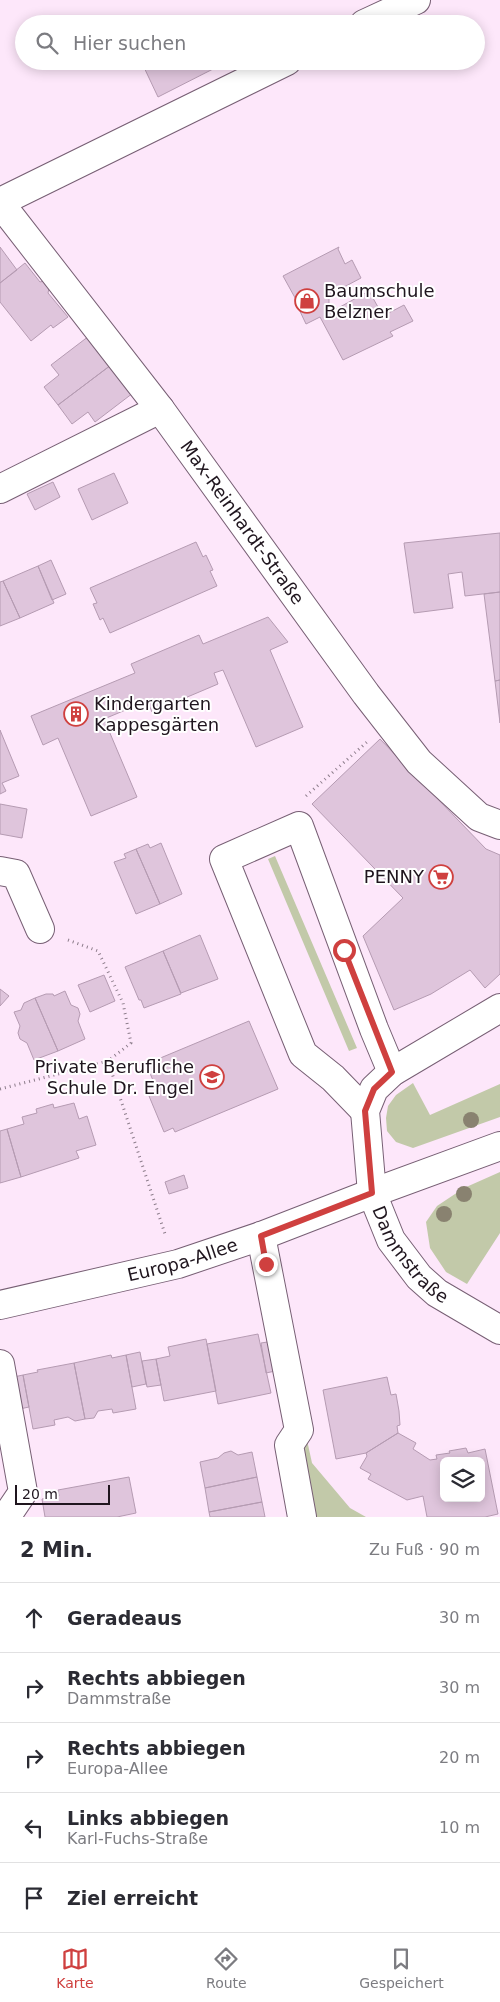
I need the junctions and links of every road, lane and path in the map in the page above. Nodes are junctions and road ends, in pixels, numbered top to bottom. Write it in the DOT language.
graph roads {
  1 [pos="416,0"];
  2 [pos="384,15"];
  3 [pos="268,70"];
  4 [pos="0,202"];
  5 [pos="160,409"];
  6 [pos="0,489"];
  7 [pos="372,738"];
  8 [pos="500,825"];
  9 [pos="299,826"];
  10 [pos="0,871"];
  11 [pos="40,929"];
  12 [pos="500,1008"];
  13 [pos="108,1061"];
  14 [pos="392,1072"];
  15 [pos="0,1089"];
  16 [pos="365,1111"];
  17 [pos="500,1146"];
  18 [pos="372,1193"];
  19 [pos="261,1236"];
  20 [pos="178,1264"];
  21 [pos="0,1305"];
  22 [pos="500,1330"];
  23 [pos="0,1364"];
  24 [pos="6,1517"];
  25 [pos="302,1517"];
  1 -- 2 [label="street"];
  3 -- 4 [label="street"];
  4 -- 5 [label="street, Max-Reinhardt-Straße"];
  5 -- 6 [label="street"];
  5 -- 8 [label="street, Max-Reinhardt-Straße"];
  7 -- 9 [label="path"];
  9 -- 14 [label="street"];
  9 -- 16 [label="street"];
  10 -- 11 [label="street"];
  11 -- 13 [label="path"];
  12 -- 14 [label="street, Dammstraße"];
  13 -- 15 [label="path"];
  13 -- 20 [label="path"];
  14 -- 16 [label="street, Dammstraße"];
  16 -- 18 [label="street, Dammstraße"];
  17 -- 18 [label="street, Europa-Allee"];
  18 -- 19 [label="street, Europa-Allee"];
  18 -- 22 [label="street, Dammstraße"];
  19 -- 20 [label="street, Europa-Allee"];
  19 -- 25 [label="street"];
  20 -- 21 [label="street, Europa-Allee"];
  23 -- 24 [label="street"];
}
